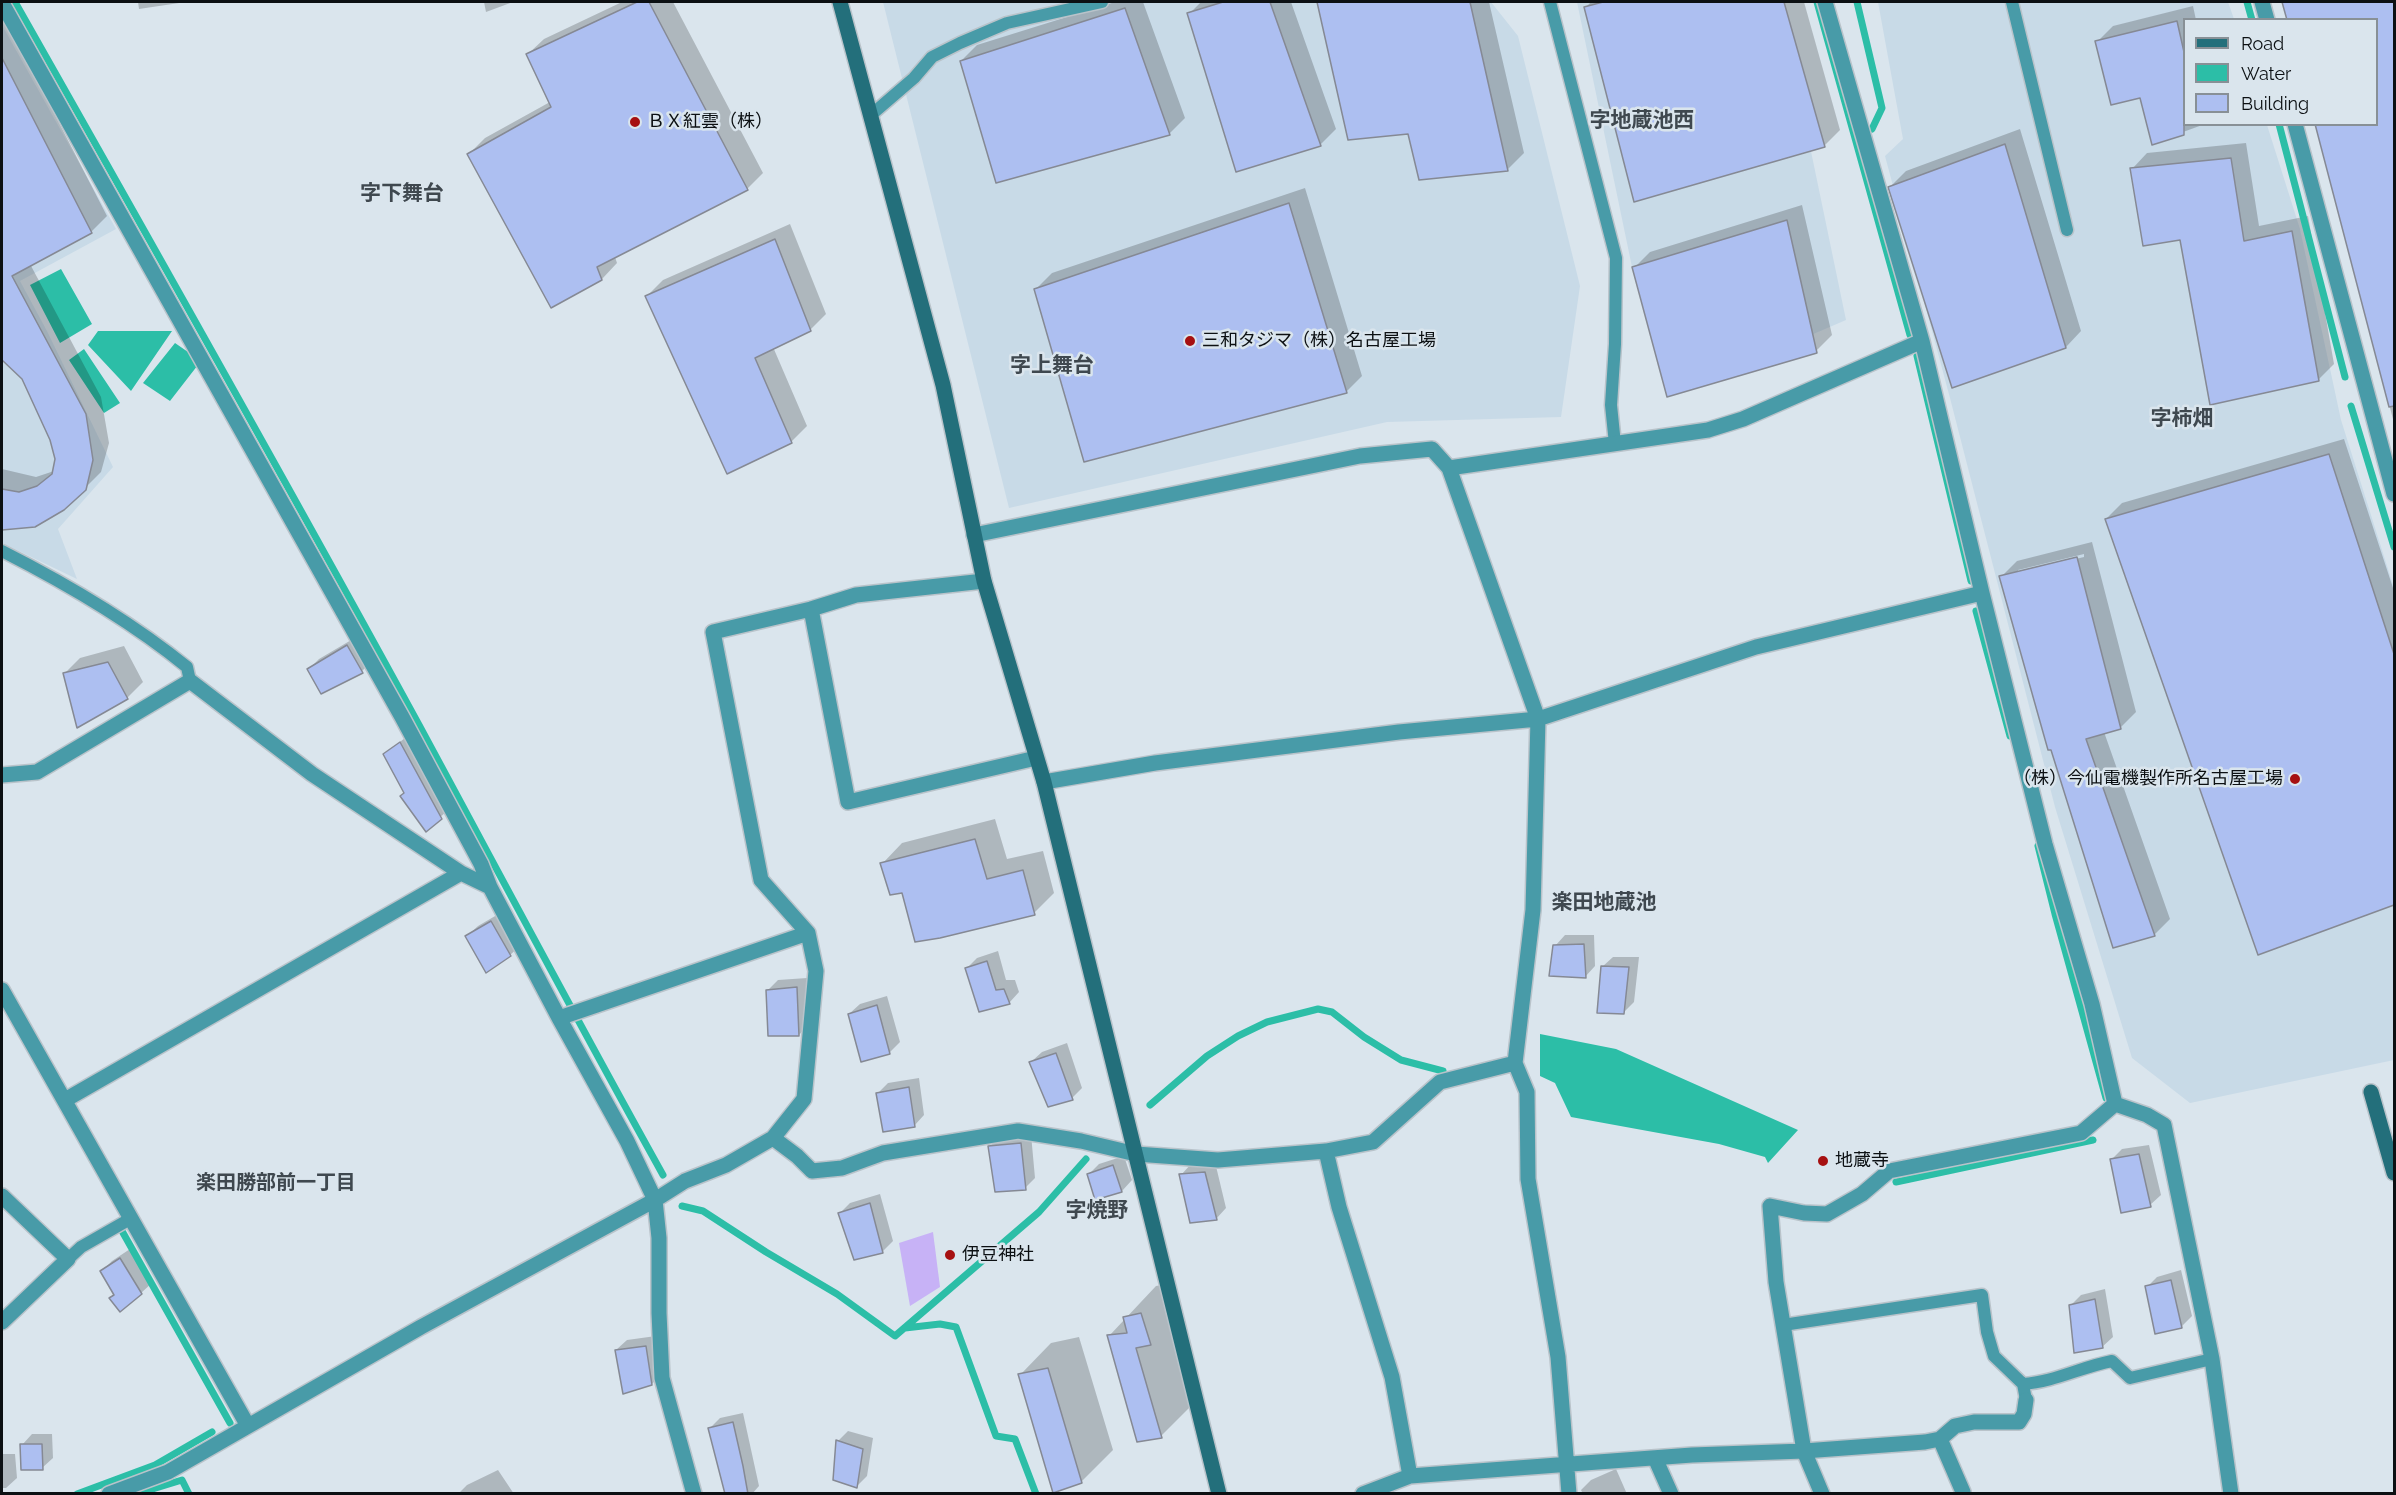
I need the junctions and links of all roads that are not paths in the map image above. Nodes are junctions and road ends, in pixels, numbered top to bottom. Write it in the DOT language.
graph roads {
  1 [pos="840,2"];
  2 [pos="1102,2"];
  3 [pos="1550,2"];
  4 [pos="1825,2"];
  5 [pos="2012,2"];
  6 [pos="2262,2"];
  7 [pos="2,3"];
  8 [pos="2266,18"];
  9 [pos="871,115"];
  10 [pos="2296,126"];
  11 [pos="2067,230"];
  12 [pos="1922,341"];
  13 [pos="1614,444"];
  14 [pos="1449,468"];
  15 [pos="2394,494"];
  16 [pos="974,535"];
  17 [pos="2,551"];
  18 [pos="984,581"];
  19 [pos="1982,593"];
  20 [pos="811,609"];
  21 [pos="190,681"];
  22 [pos="1538,719"];
  23 [pos="1036,758"];
  24 [pos="2,775"];
  25 [pos="1044,782"];
  26 [pos="461,873"];
  27 [pos="490,887"];
  28 [pos="807,933"];
  29 [pos="2,990"];
  30 [pos="559,1018"];
  31 [pos="1515,1063"];
  32 [pos="2371,1092"];
  33 [pos="65,1100"];
  34 [pos="2115,1104"];
  35 [pos="773,1138"];
  36 [pos="1326,1151"];
  37 [pos="1136,1154"];
  38 [pos="2394,1173"];
  39 [pos="2,1196"];
  40 [pos="655,1200"];
  41 [pos="130,1219"];
  42 [pos="68,1259"];
  43 [pos="2,1322"];
  44 [pos="1783,1325"];
  45 [pos="2212,1359"];
  46 [pos="2024,1392"];
  47 [pos="248,1426"];
  48 [pos="1940,1439"];
  49 [pos="1804,1451"];
  50 [pos="1655,1458"];
  51 [pos="1568,1464"];
  52 [pos="1410,1476"];
  53 [pos="1962,1493"];
  54 [pos="109,1494"];
  55 [pos="694,1494"];
  56 [pos="1219,1494"];
  57 [pos="1364,1494"];
  58 [pos="1569,1494"];
  59 [pos="1671,1494"];
  60 [pos="1822,1494"];
  61 [pos="2231,1494"];
  1 -- 9 [label="street"];
  2 -- 9 [label="lane"];
  3 -- 13 [label="lane"];
  4 -- 12 [label="street"];
  5 -- 11 [label="lane"];
  6 -- 8 [label="street"];
  7 -- 27 [label="street"];
  9 -- 16 [label="street"];
  10 -- 15 [label="street"];
  12 -- 13 [label="street"];
  12 -- 19 [label="street"];
  13 -- 14 [label="street"];
  14 -- 16 [label="street"];
  14 -- 22 [label="street"];
  16 -- 18 [label="street"];
  17 -- 21 [label="lane"];
  18 -- 20 [label="street"];
  18 -- 23 [label="street"];
  19 -- 22 [label="street"];
  19 -- 34 [label="street"];
  20 -- 23 [label="street"];
  20 -- 28 [label="street"];
  21 -- 24 [label="street"];
  21 -- 26 [label="street"];
  22 -- 25 [label="street"];
  22 -- 31 [label="street"];
  23 -- 25 [label="street"];
  25 -- 37 [label="street"];
  26 -- 27 [label="street"];
  26 -- 33 [label="street"];
  27 -- 30 [label="street"];
  28 -- 30 [label="street"];
  28 -- 35 [label="street"];
  29 -- 33 [label="street"];
  30 -- 40 [label="street"];
  31 -- 36 [label="street"];
  31 -- 51 [label="street"];
  32 -- 38 [label="street"];
  33 -- 41 [label="street"];
  34 -- 44 [label="street"];
  34 -- 45 [label="street"];
  35 -- 37 [label="street"];
  35 -- 40 [label="street"];
  36 -- 37 [label="street"];
  36 -- 52 [label="street"];
  37 -- 56 [label="street"];
  39 -- 42 [label="street"];
  40 -- 47 [label="street"];
  40 -- 55 [label="street"];
  41 -- 42 [label="lane"];
  41 -- 47 [label="street"];
  42 -- 43 [label="street"];
  44 -- 46 [label="lane"];
  44 -- 49 [label="street"];
  45 -- 46 [label="lane"];
  45 -- 61 [label="street"];
  46 -- 48 [label="street"];
  47 -- 54 [label="street"];
  48 -- 49 [label="street"];
  48 -- 53 [label="street"];
  49 -- 50 [label="street"];
  49 -- 60 [label="street"];
  50 -- 51 [label="street"];
  50 -- 59 [label="street"];
  51 -- 52 [label="street"];
  51 -- 58 [label="street"];
  52 -- 57 [label="street"];
}
